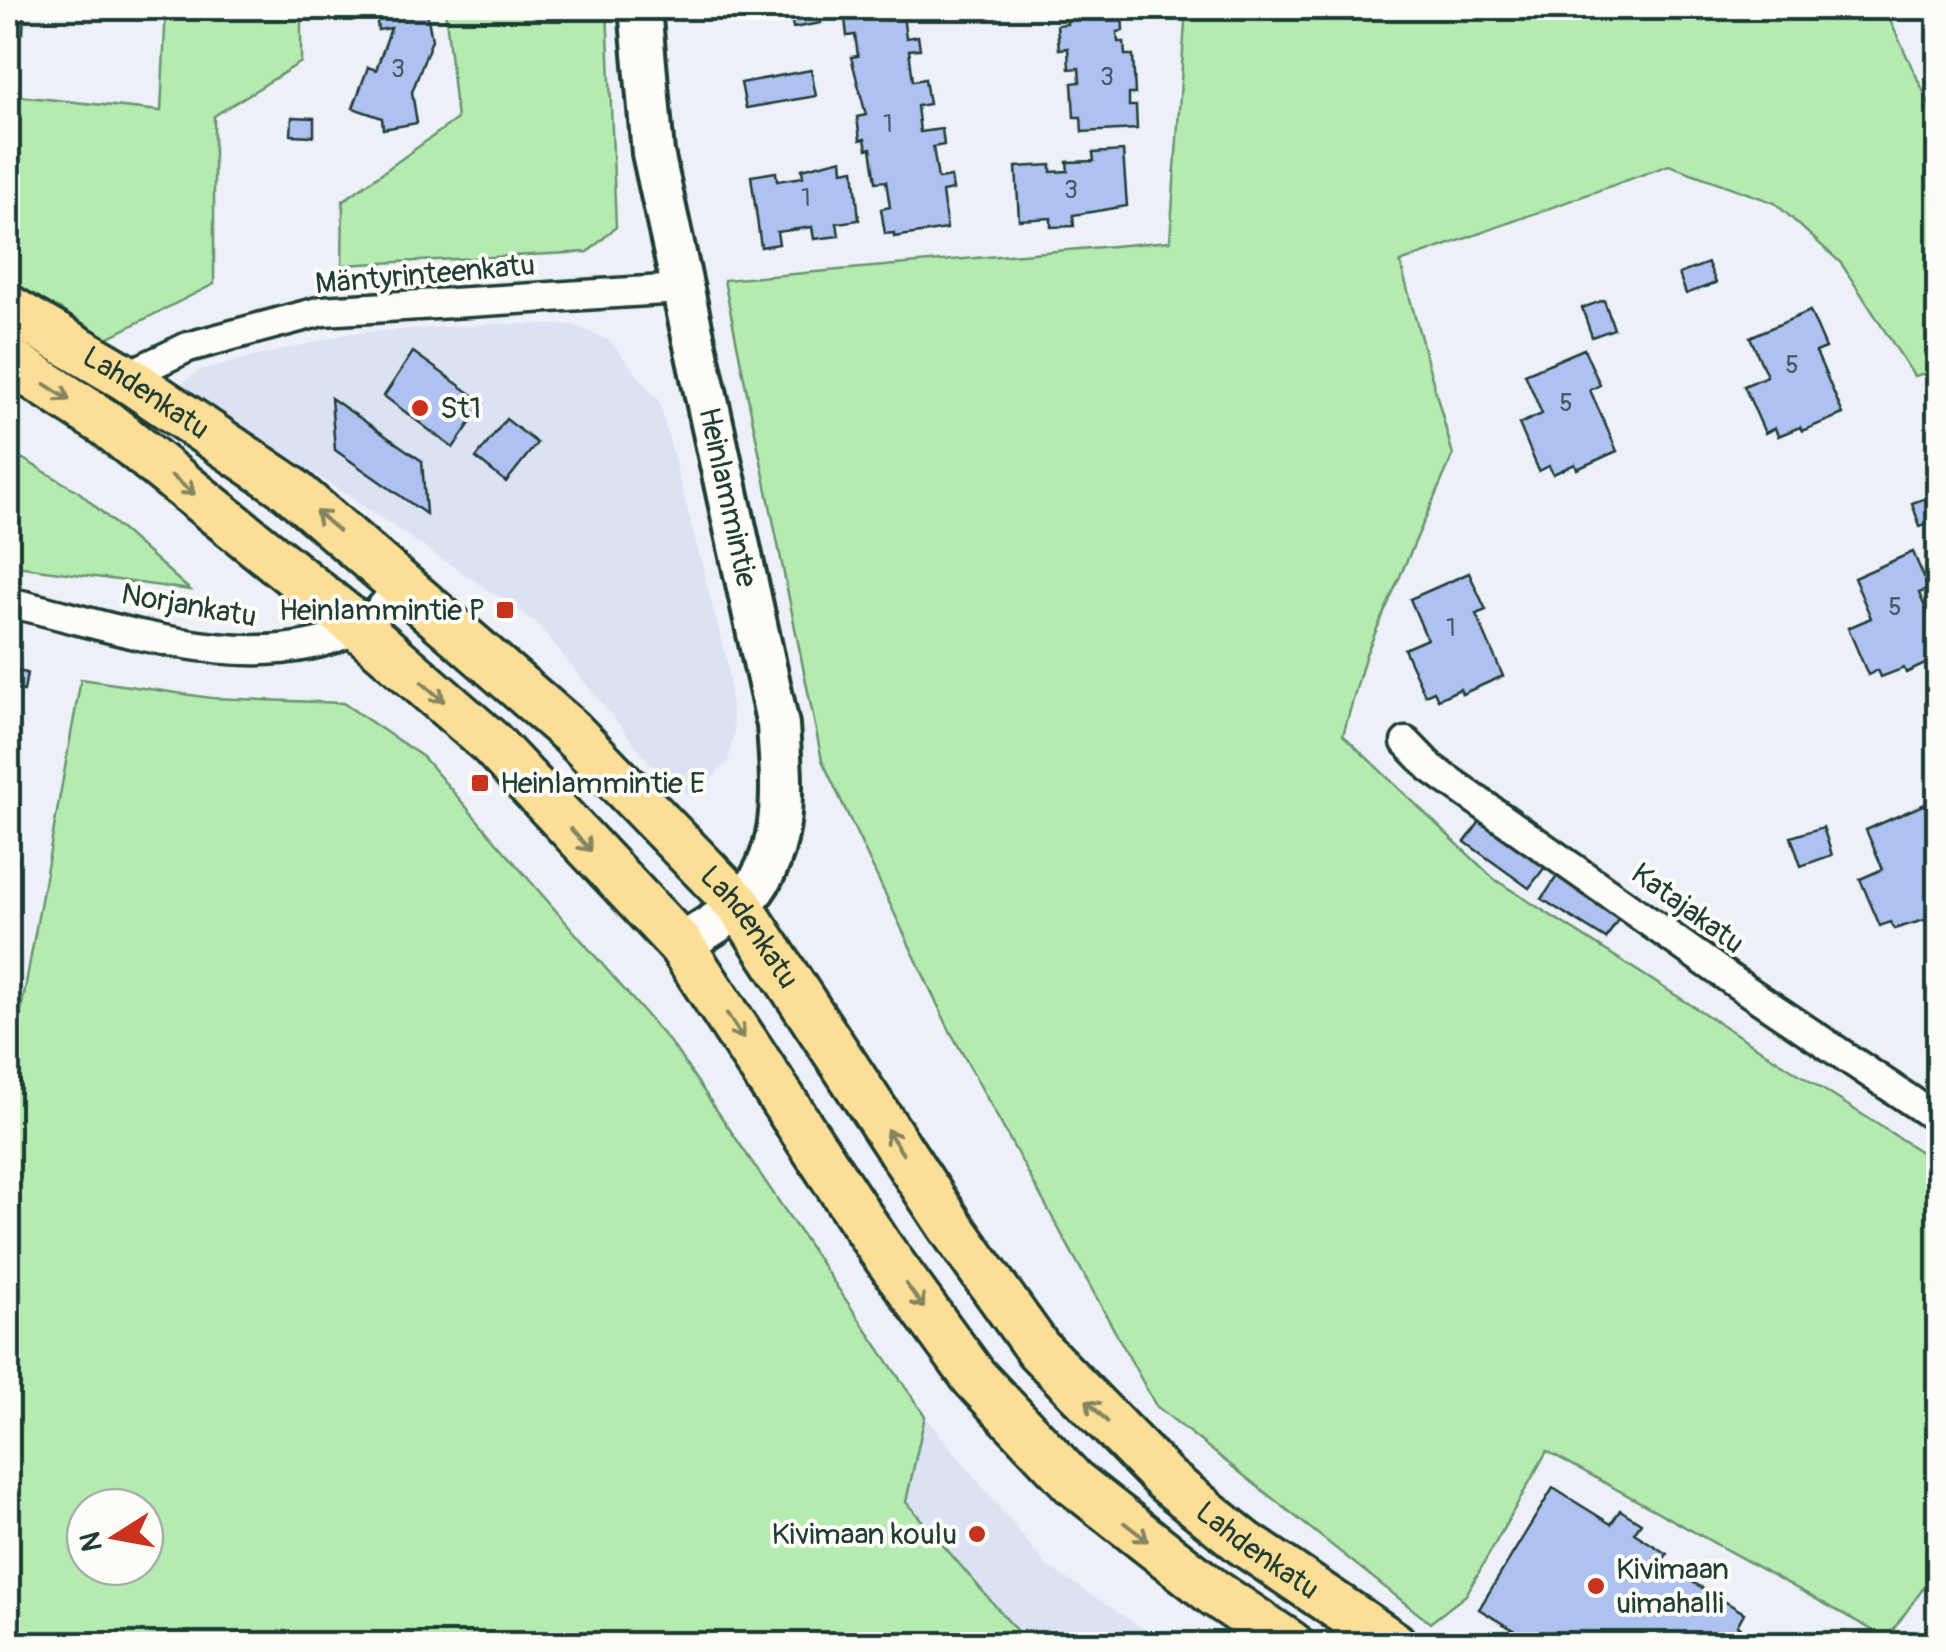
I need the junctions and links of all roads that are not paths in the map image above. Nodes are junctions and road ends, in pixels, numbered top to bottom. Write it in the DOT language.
graph roads {
  1 [pos="640,8"];
  2 [pos="681,288"];
  3 [pos="8,308"];
  4 [pos="8,360"];
  5 [pos="124,377"];
  6 [pos="400,586"];
  7 [pos="8,602"];
  8 [pos="360,628"];
  9 [pos="1406,742"];
  10 [pos="739,905"];
  11 [pos="681,945"];
  12 [pos="1938,1118"];
  13 [pos="1290,1644"];
  14 [pos="1393,1644"];
  1 -- 2 [label="street, Heinlammintie"];
  2 -- 5 [label="street, Mäntyrinteenkatu"];
  2 -- 10 [label="street, Heinlammintie"];
  3 -- 5 [label="main road, Lahdenkatu"];
  4 -- 8 [label="main road, Lahdenkatu, one-way"];
  6 -- 5 [label="main road, Lahdenkatu, one-way"];
  6 -- 8 [label="street, Norjankatu"];
  6 -- 10 [label="main road, Lahdenkatu"];
  7 -- 8 [label="street, Norjankatu"];
  8 -- 11 [label="main road, Lahdenkatu, one-way"];
  9 -- 12 [label="street, Katajakatu"];
  10 -- 11 [label="street, Heinlammintie"];
  14 -- 10 [label="main road, Lahdenkatu, one-way"];
  11 -- 13 [label="main road, Lahdenkatu, one-way"];
}
